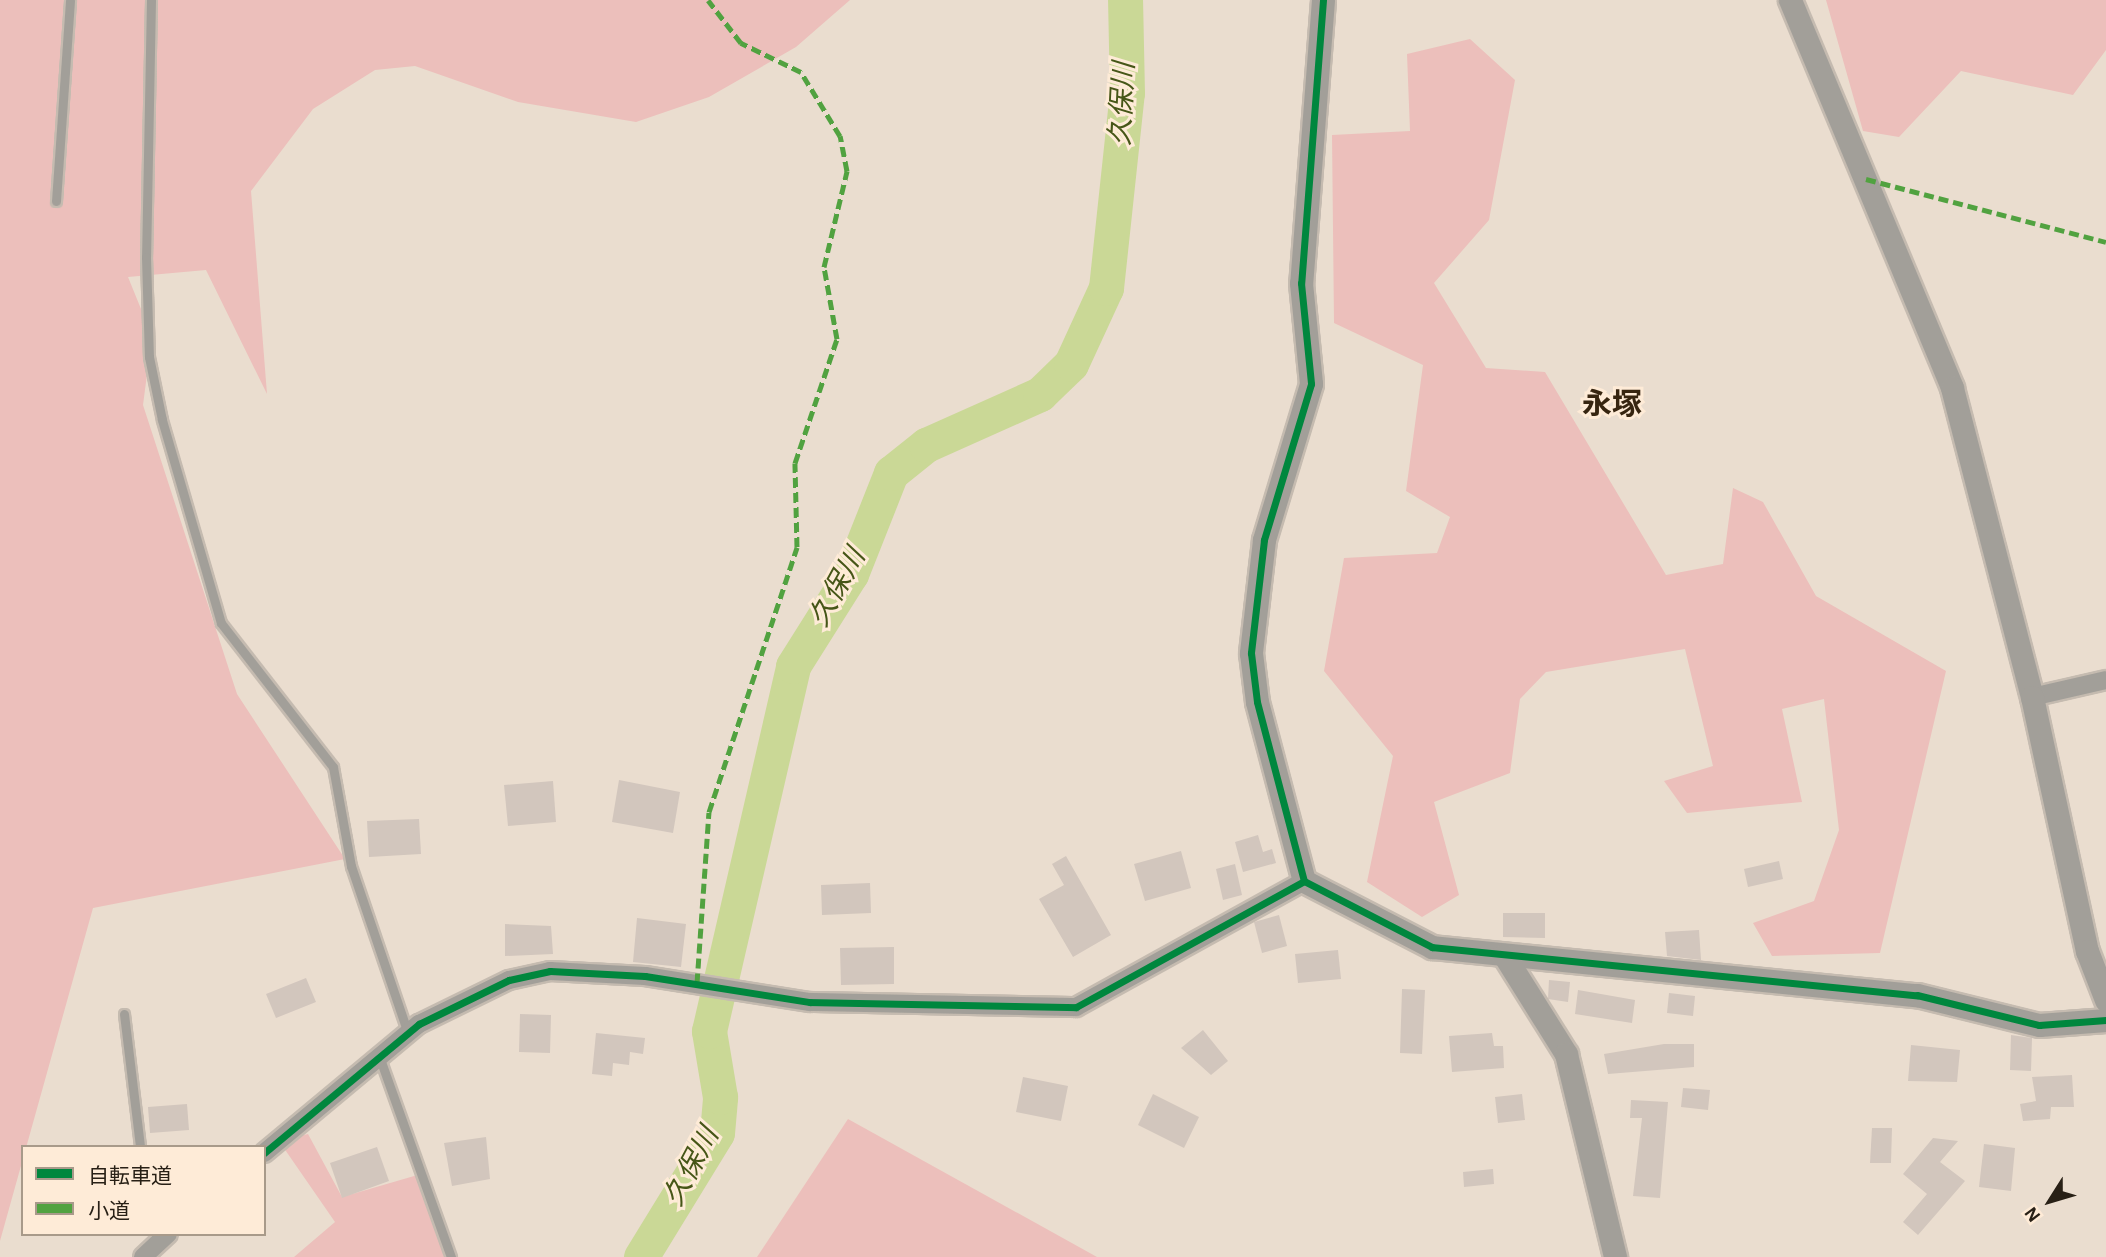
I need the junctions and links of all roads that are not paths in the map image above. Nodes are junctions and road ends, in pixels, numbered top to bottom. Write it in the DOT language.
graph roads {
  1 [pos="70,0"];
  2 [pos="151,0"];
  3 [pos="1323,0"];
  4 [pos="1790,0"];
  5 [pos="56,201"];
  6 [pos="2106,680"];
  7 [pos="2032,698"];
  8 [pos="1304,881"];
  9 [pos="1504,955"];
  10 [pos="2106,999"];
  11 [pos="124,1014"];
  12 [pos="2106,1020"];
  13 [pos="408,1033"];
  14 [pos="379,1056"];
  15 [pos="139,1145"];
  16 [pos="266,1151"];
  17 [pos="166,1236"];
  18 [pos="149,1250"];
  19 [pos="451,1257"];
  20 [pos="1615,1257"];
  1 -- 5 [label="lane"];
  2 -- 13 [label="lane"];
  3 -- 8 [label="street"];
  4 -- 7 [label="street"];
  6 -- 7 [label="street"];
  7 -- 10 [label="street"];
  8 -- 9 [label="street"];
  8 -- 13 [label="street"];
  9 -- 12 [label="street"];
  9 -- 20 [label="street"];
  11 -- 15 [label="lane"];
  13 -- 14 [label="street"];
  14 -- 16 [label="street"];
  14 -- 19 [label="lane"];
  17 -- 18 [label="street"];
}
